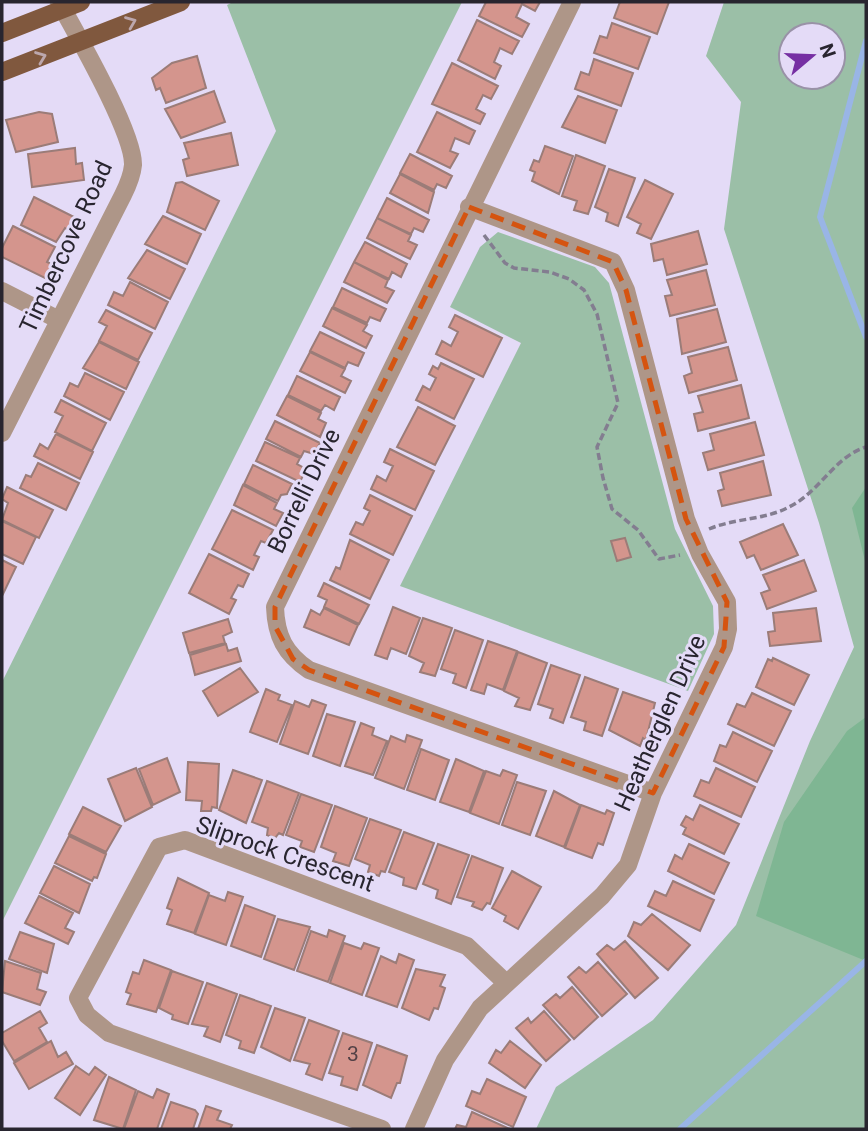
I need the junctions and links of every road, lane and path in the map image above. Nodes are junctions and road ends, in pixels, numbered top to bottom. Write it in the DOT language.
graph roads {
  1 [pos="81,2"];
  2 [pos="181,2"];
  3 [pos="572,2"];
  4 [pos="61,5"];
  5 [pos="2,33"];
  6 [pos="81,42"];
  7 [pos="2,72"];
  8 [pos="469,207"];
  9 [pos="484,235"];
  10 [pos="2,291"];
  11 [pos="59,320"];
  12 [pos="2,433"];
  13 [pos="866,447"];
  14 [pos="715,527"];
  15 [pos="682,554"];
  16 [pos="653,793"];
  17 [pos="505,982"];
  18 [pos="382,1129"];
  19 [pos="414,1129"];
  1 -- 4 [label="main road"];
  6 -- 2 [label="main road, one-way"];
  3 -- 8 [label="street, Borrelli Drive"];
  4 -- 5 [label="main road"];
  4 -- 6 [label="street, Timbercove Road"];
  7 -- 6 [label="main road, one-way"];
  6 -- 11 [label="street, Timbercove Road"];
  8 -- 16 [label="street, Heatherglen Drive"];
  8 -- 16 [label="street, Borrelli Drive"];
  9 -- 15 [label="path"];
  10 -- 11 [label="street"];
  11 -- 12 [label="street, Timbercove Road"];
  13 -- 14 [label="path"];
  16 -- 17 [label="street, Heatherglen Drive"];
  17 -- 18 [label="street, Sliprock Crescent"];
  17 -- 19 [label="street, Heatherglen Drive"];
}
